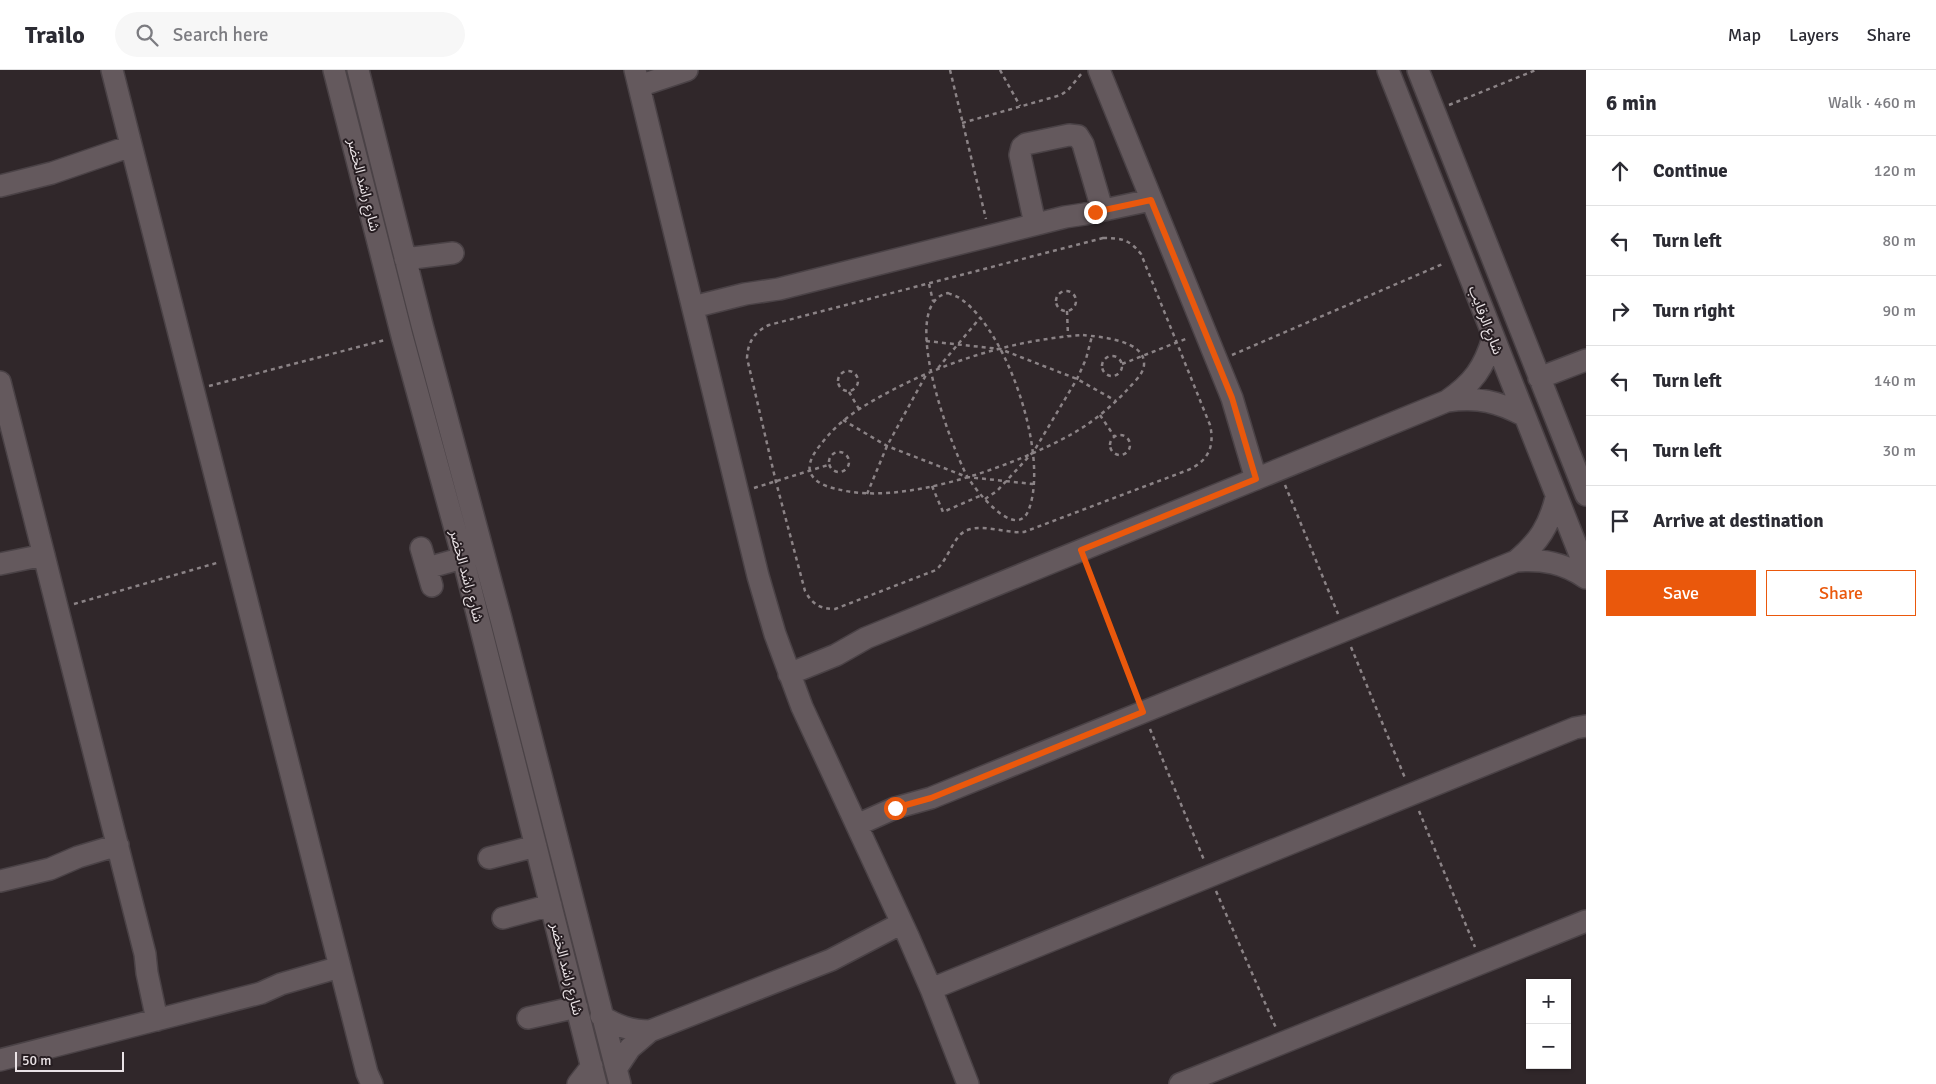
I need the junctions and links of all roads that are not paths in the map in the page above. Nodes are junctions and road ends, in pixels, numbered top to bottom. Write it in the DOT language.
graph roads {
  1 [pos="112,70"];
  2 [pos="334,70"];
  3 [pos="358,70"];
  4 [pos="687,70"];
  5 [pos="1099,70"];
  6 [pos="1388,70"];
  7 [pos="1418,70"];
  8 [pos="637,74"];
  9 [pos="133,153"];
  10 [pos="0,186"];
  11 [pos="1149,193"];
  12 [pos="1100,202"];
  13 [pos="1065,217"];
  14 [pos="1035,224"];
  15 [pos="453,253"];
  16 [pos="405,259"];
  17 [pos="694,312"];
  18 [pos="1493,338"];
  19 [pos="1586,360"];
  20 [pos="1539,378"];
  21 [pos="0,382"];
  22 [pos="1447,401"];
  23 [pos="1524,416"];
  24 [pos="1269,474"];
  25 [pos="1586,495"];
  26 [pos="1556,498"];
  27 [pos="42,549"];
  28 [pos="0,554"];
  29 [pos="463,558"];
  30 [pos="1516,561"];
  31 [pos="0,564"];
  32 [pos="426,568"];
  33 [pos="1586,570"];
  34 [pos="1586,578"];
  35 [pos="787,669"];
  36 [pos="1582,725"];
  37 [pos="859,829"];
  38 [pos="536,846"];
  39 [pos="119,850"];
  40 [pos="489,858"];
  41 [pos="0,881"];
  42 [pos="551,906"];
  43 [pos="504,918"];
  44 [pos="1586,921"];
  45 [pos="905,930"];
  46 [pos="341,973"];
  47 [pos="932,990"];
  48 [pos="577,1007"];
  49 [pos="602,1016"];
  50 [pos="528,1018"];
  51 [pos="164,1019"];
  52 [pos="650,1030"];
  53 [pos="0,1060"];
  54 [pos="594,1075"];
  55 [pos="618,1077"];
  56 [pos="369,1080"];
  57 [pos="578,1084"];
  58 [pos="968,1084"];
  59 [pos="1180,1084"];
  1 -- 9 [label="street"];
  2 -- 29 [label="street, شارع راشد الخضر"];
  3 -- 16 [label="street, شارع راشد الخضر"];
  4 -- 8 [label="street"];
  5 -- 11 [label="street"];
  6 -- 18 [label="street, شارع الرقايب"];
  7 -- 20 [label="street, شارع الرقايب"];
  8 -- 17 [label="street"];
  9 -- 10 [label="street"];
  9 -- 46 [label="street"];
  11 -- 12 [label="street"];
  11 -- 13 [label="street"];
  11 -- 24 [label="street"];
  12 -- 13 [label="street"];
  12 -- 14 [label="street"];
  13 -- 14 [label="street"];
  14 -- 17 [label="street"];
  15 -- 16 [label="street"];
  16 -- 49 [label="street, شارع راشد الخضر"];
  17 -- 35 [label="street"];
  18 -- 22 [label="street"];
  18 -- 23 [label="street, شارع الرقايب"];
  19 -- 20 [label="street"];
  20 -- 25 [label="street, شارع الرقايب"];
  21 -- 27 [label="street"];
  22 -- 23 [label="street"];
  22 -- 24 [label="street"];
  23 -- 26 [label="street, شارع الرقايب"];
  24 -- 35 [label="street"];
  26 -- 30 [label="street"];
  26 -- 33 [label="street, شارع الرقايب"];
  27 -- 28 [label="street"];
  27 -- 31 [label="street"];
  27 -- 39 [label="street"];
  29 -- 32 [label="street"];
  29 -- 38 [label="street, شارع راشد الخضر"];
  30 -- 34 [label="street"];
  30 -- 37 [label="street"];
  35 -- 37 [label="street"];
  36 -- 47 [label="street"];
  37 -- 45 [label="street"];
  38 -- 40 [label="street"];
  38 -- 42 [label="street, شارع راشد الخضر"];
  39 -- 41 [label="street"];
  39 -- 51 [label="street"];
  42 -- 43 [label="street"];
  42 -- 48 [label="street, شارع راشد الخضر"];
  44 -- 59 [label="street"];
  45 -- 47 [label="street"];
  45 -- 52 [label="street"];
  46 -- 51 [label="street"];
  46 -- 56 [label="street"];
  47 -- 58 [label="street"];
  48 -- 50 [label="street"];
  48 -- 54 [label="street, شارع راشد الخضر"];
  49 -- 52 [label="street"];
  49 -- 55 [label="street, شارع راشد الخضر"];
  51 -- 53 [label="street"];
  52 -- 55 [label="street"];
  54 -- 57 [label="street"];
}
